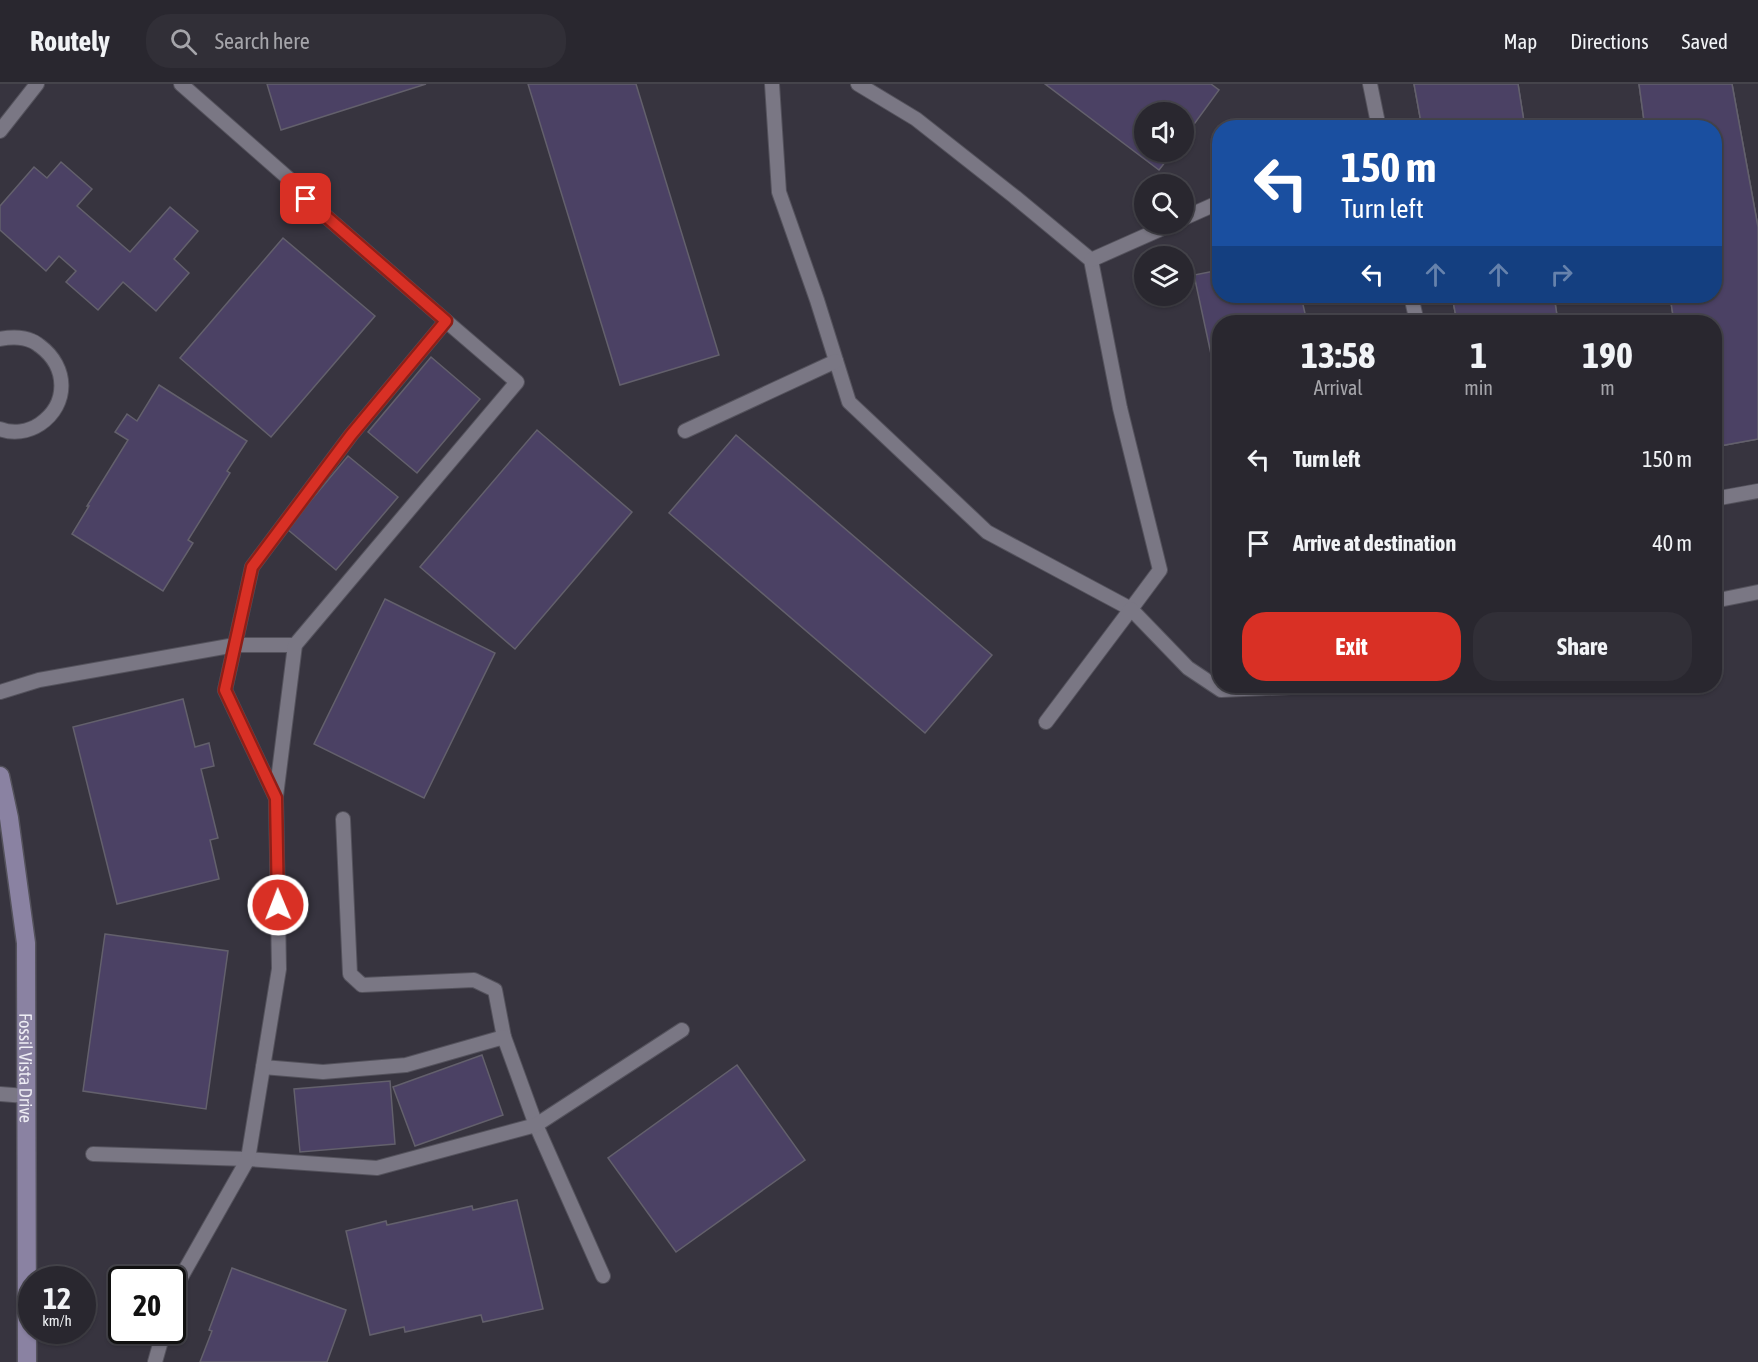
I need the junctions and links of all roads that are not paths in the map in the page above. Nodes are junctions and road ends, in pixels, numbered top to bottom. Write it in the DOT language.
graph roads {
  1 [pos="37,84"];
  2 [pos="181,84"];
  3 [pos="772,84"];
  4 [pos="858,84"];
  5 [pos="1370,84"];
  6 [pos="1377,120"];
  7 [pos="0,131"];
  8 [pos="288,178"];
  9 [pos="306,199"];
  10 [pos="1212,206"];
  11 [pos="1194,214"];
  12 [pos="1150,234"];
  13 [pos="1091,260"];
  14 [pos="446,321"];
  15 [pos="0,339"];
  16 [pos="836,361"];
  17 [pos="0,429"];
  18 [pos="685,431"];
  19 [pos="1758,491"];
  20 [pos="1722,498"];
  21 [pos="1758,592"];
  22 [pos="1722,599"];
  23 [pos="1131,609"];
  24 [pos="235,645"];
  25 [pos="295,645"];
  26 [pos="1212,684"];
  27 [pos="0,692"];
  28 [pos="1046,722"];
  29 [pos="0,776"];
  30 [pos="276,798"];
  31 [pos="343,819"];
  32 [pos="682,1030"];
  33 [pos="504,1037"];
  34 [pos="263,1066"];
  35 [pos="0,1094"];
  36 [pos="26,1096"];
  37 [pos="536,1125"];
  38 [pos="93,1154"];
  39 [pos="248,1159"];
  40 [pos="186,1268"];
  41 [pos="603,1276"];
  42 [pos="160,1344"];
  43 [pos="27,1362"];
  44 [pos="155,1362"];
  1 -- 7 [label="lane"];
  2 -- 8 [label="lane"];
  3 -- 16 [label="lane"];
  4 -- 13 [label="lane"];
  5 -- 6 [label="lane"];
  9 -- 14 [label="lane"];
  10 -- 11 [label="lane"];
  12 -- 13 [label="lane"];
  13 -- 23 [label="lane"];
  14 -- 24 [label="lane"];
  14 -- 25 [label="lane"];
  15 -- 17 [label="lane"];
  16 -- 18 [label="lane"];
  16 -- 23 [label="lane"];
  19 -- 20 [label="lane"];
  21 -- 22 [label="lane"];
  23 -- 26 [label="lane"];
  23 -- 28 [label="lane"];
  24 -- 25 [label="lane"];
  24 -- 27 [label="lane"];
  24 -- 30 [label="lane"];
  25 -- 30 [label="lane"];
  29 -- 36 [label="street, Fossil Vista Drive"];
  30 -- 34 [label="lane"];
  31 -- 33 [label="lane"];
  32 -- 37 [label="lane"];
  33 -- 34 [label="lane"];
  33 -- 37 [label="lane"];
  34 -- 39 [label="lane"];
  35 -- 36 [label="lane"];
  36 -- 43 [label="street, Fossil Vista Drive"];
  37 -- 39 [label="lane"];
  37 -- 41 [label="lane"];
  38 -- 39 [label="lane"];
  39 -- 40 [label="lane"];
  42 -- 44 [label="lane"];
}
